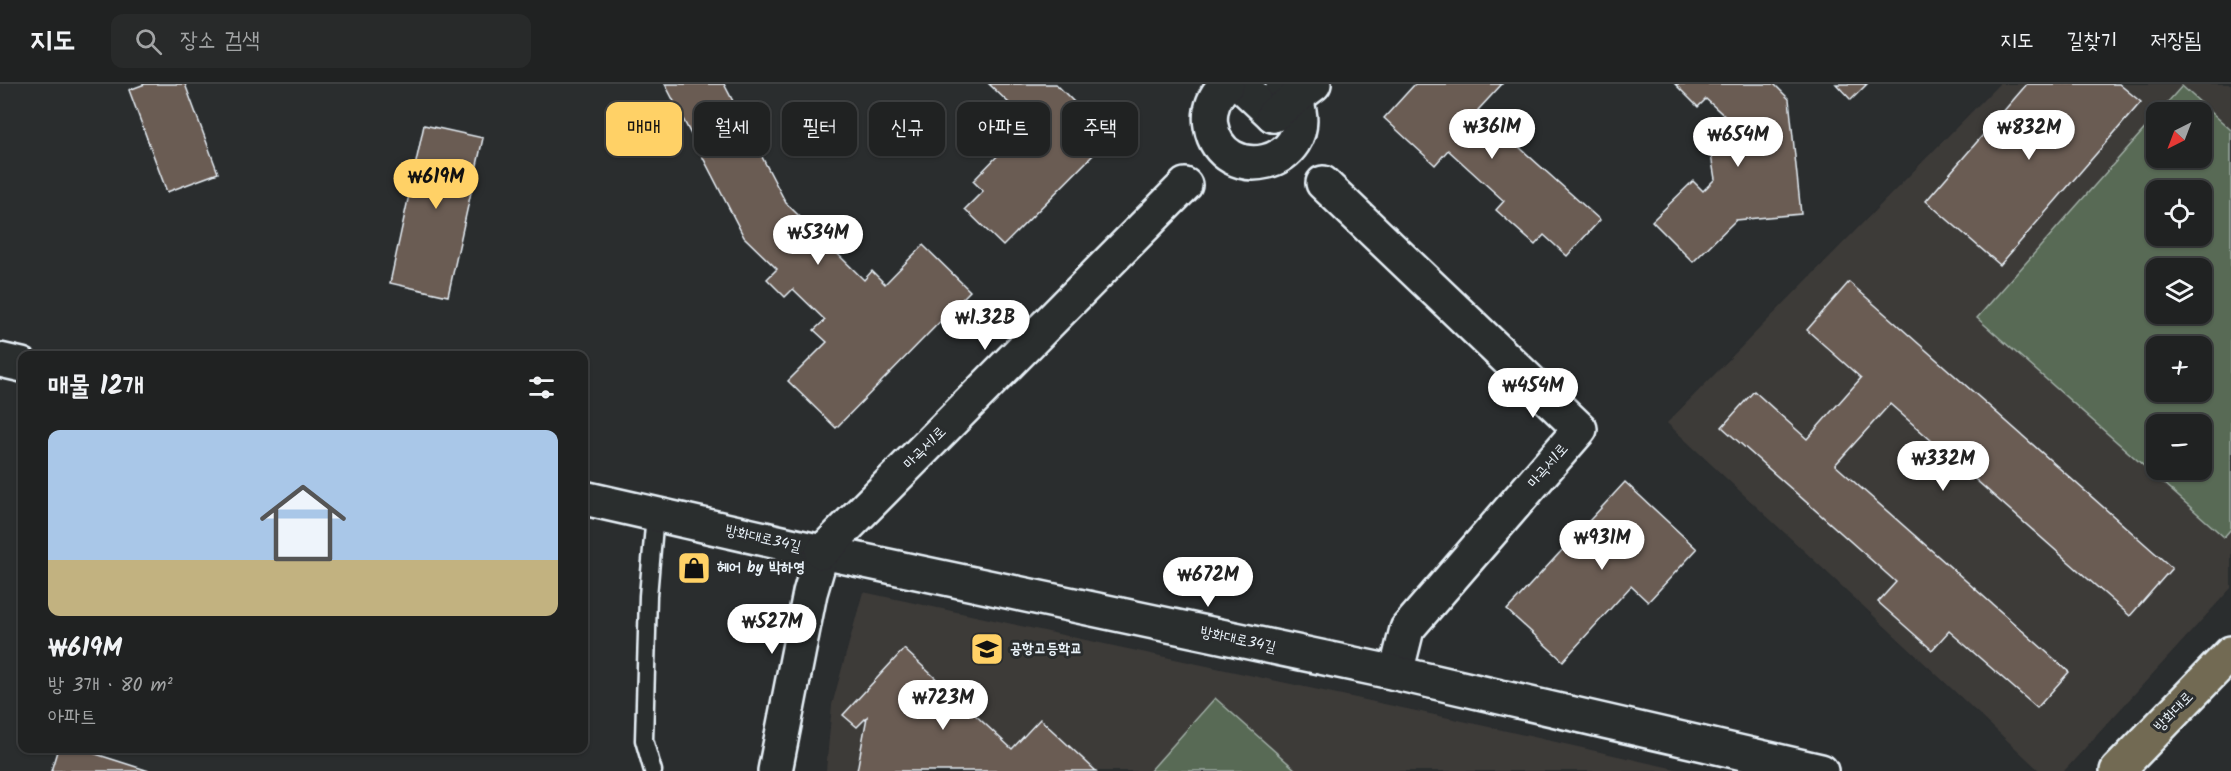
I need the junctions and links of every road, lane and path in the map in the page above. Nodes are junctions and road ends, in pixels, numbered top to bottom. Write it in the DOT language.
graph roads {
  1 [pos="1227,84"];
  2 [pos="1240,84"];
  3 [pos="1283,84"];
  4 [pos="1314,84"];
  5 [pos="1323,183"];
  6 [pos="1185,185"];
  7 [pos="0,360"];
  8 [pos="18,364"];
  9 [pos="588,499"];
  10 [pos="655,514"];
  11 [pos="822,552"];
  12 [pos="2231,652"];
  13 [pos="1396,674"];
  14 [pos="653,771"];
  15 [pos="776,771"];
  16 [pos="1821,771"];
  17 [pos="2117,771"];
  1 -- 3 [label="street"];
  2 -- 4 [label="street"];
  5 -- 13 [label="street, 마곡서1로"];
  6 -- 11 [label="street, 마곡서1로"];
  7 -- 8 [label="street"];
  9 -- 10 [label="street, 방화대로34길"];
  10 -- 11 [label="street, 방화대로34길"];
  10 -- 14 [label="lane"];
  11 -- 13 [label="street, 방화대로34길"];
  11 -- 15 [label="street, 마곡서1로"];
  12 -- 17 [label="main road, 방화대로"];
  13 -- 16 [label="street, 방화대로34길"];
}
